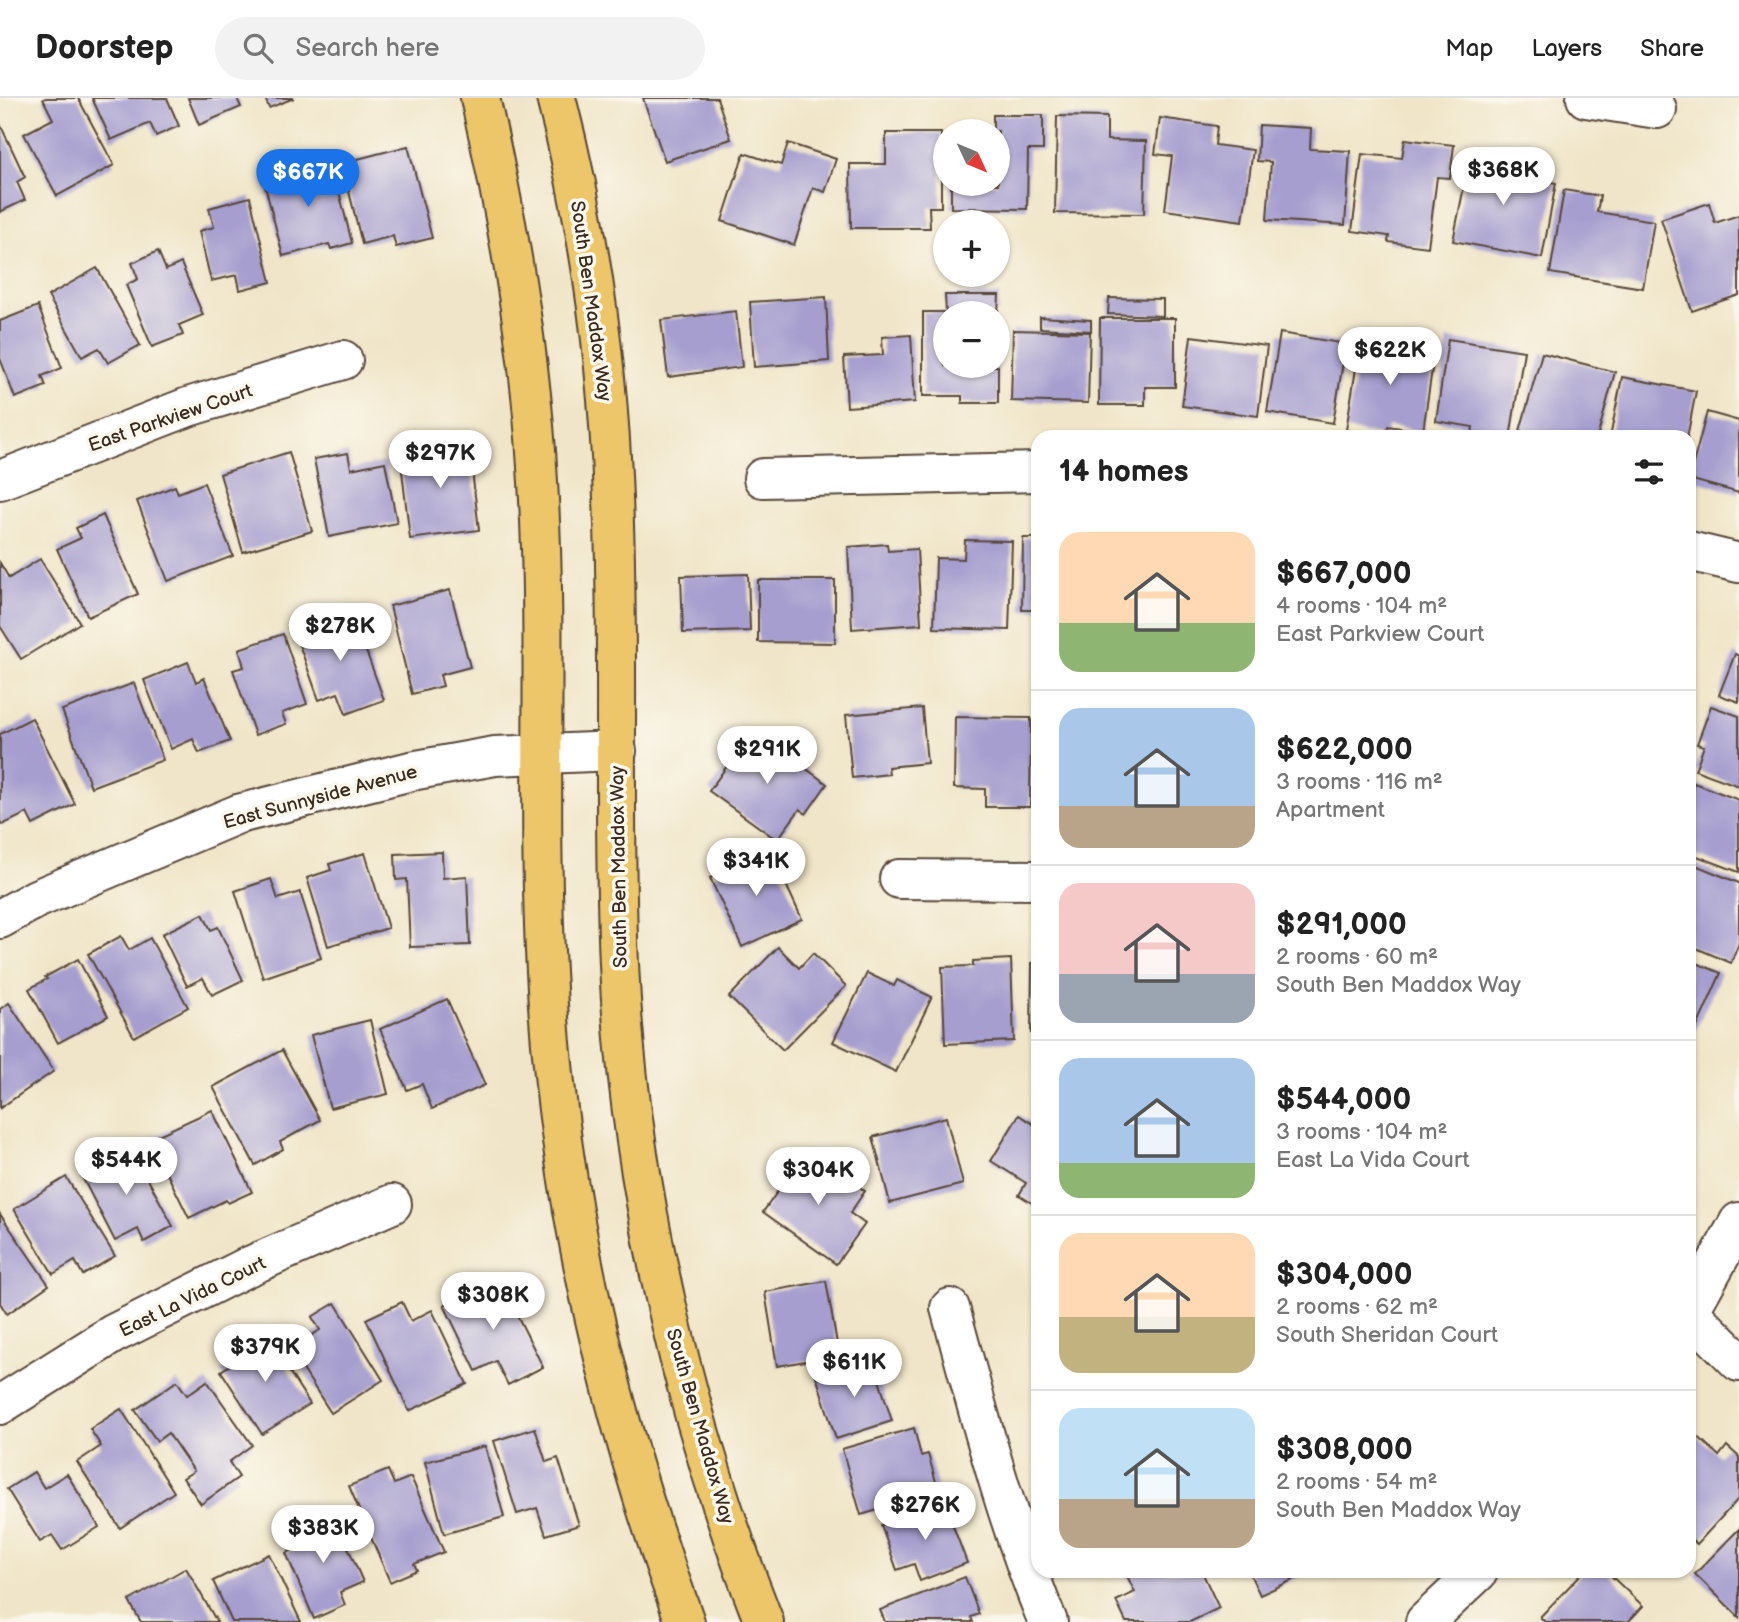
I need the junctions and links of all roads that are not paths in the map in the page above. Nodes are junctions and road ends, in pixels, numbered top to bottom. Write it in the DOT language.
graph roads {
  1 [pos="480,98"];
  2 [pos="556,98"];
  3 [pos="1586,98"];
  4 [pos="1657,109"];
  5 [pos="343,360"];
  6 [pos="1031,472"];
  7 [pos="762,478"];
  8 [pos="0,480"];
  9 [pos="1696,553"];
  10 [pos="1739,563"];
  11 [pos="617,751"];
  12 [pos="542,755"];
  13 [pos="900,879"];
  14 [pos="1031,880"];
  15 [pos="0,919"];
  16 [pos="392,1204"];
  17 [pos="1739,1222"];
  18 [pos="1696,1299"];
  19 [pos="950,1308"];
  20 [pos="1696,1319"];
  21 [pos="1739,1362"];
  22 [pos="0,1405"];
  23 [pos="1473,1578"];
  24 [pos="1441,1617"];
  25 [pos="685,1622"];
  26 [pos="764,1622"];
  27 [pos="1048,1622"];
  1 -- 12 [label="main road"];
  2 -- 11 [label="main road, South Ben Maddox Way"];
  3 -- 4 [label="street"];
  5 -- 8 [label="street, East Parkview Court"];
  6 -- 7 [label="street"];
  9 -- 10 [label="street"];
  11 -- 12 [label="street, East Sunnyside Avenue"];
  11 -- 26 [label="main road, South Ben Maddox Way"];
  12 -- 15 [label="street, East Sunnyside Avenue"];
  12 -- 25 [label="main road"];
  13 -- 14 [label="street"];
  16 -- 22 [label="street, East La Vida Court"];
  17 -- 18 [label="street"];
  19 -- 27 [label="street"];
  20 -- 21 [label="street"];
  23 -- 24 [label="street"];
}
